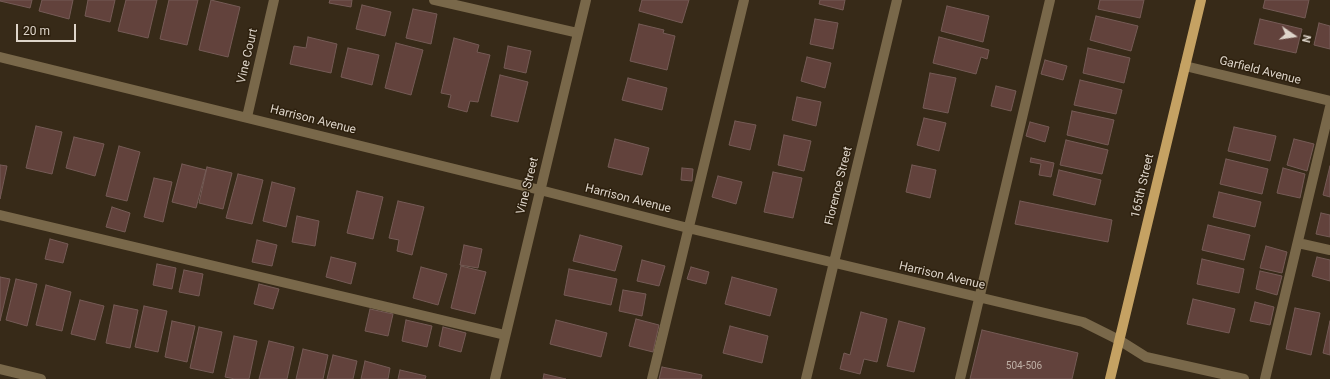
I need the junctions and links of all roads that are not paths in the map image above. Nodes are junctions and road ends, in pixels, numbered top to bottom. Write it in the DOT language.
graph roads {
  1 [pos="274,0"];
  2 [pos="434,0"];
  3 [pos="586,0"];
  4 [pos="744,0"];
  5 [pos="897,0"];
  6 [pos="1050,0"];
  7 [pos="1201,0"];
  8 [pos="578,33"];
  9 [pos="0,57"];
  10 [pos="1185,66"];
  11 [pos="1330,101"];
  12 [pos="1330,107"];
  13 [pos="247,117"];
  14 [pos="540,190"];
  15 [pos="0,215"];
  16 [pos="688,228"];
  17 [pos="1298,243"];
  18 [pos="1330,250"];
  19 [pos="834,263"];
  20 [pos="980,298"];
  21 [pos="505,335"];
  22 [pos="1119,340"];
  23 [pos="0,370"];
  24 [pos="41,379"];
  25 [pos="495,379"];
  26 [pos="652,379"];
  27 [pos="806,379"];
  28 [pos="960,379"];
  29 [pos="1110,379"];
  30 [pos="1244,379"];
  31 [pos="1265,379"];
  1 -- 13 [label="street, Vine Court"];
  2 -- 8 [label="street"];
  3 -- 8 [label="street, Vine Street"];
  4 -- 16 [label="street"];
  5 -- 19 [label="street, Florence Street"];
  6 -- 20 [label="street"];
  7 -- 10 [label="main road, 165th Street"];
  8 -- 14 [label="street, Vine Street"];
  9 -- 13 [label="street, Harrison Avenue"];
  10 -- 11 [label="street, Garfield Avenue"];
  10 -- 22 [label="main road, 165th Street"];
  12 -- 17 [label="street"];
  13 -- 14 [label="street, Harrison Avenue"];
  14 -- 16 [label="street, Harrison Avenue"];
  14 -- 21 [label="street, Vine Street"];
  15 -- 21 [label="street"];
  16 -- 19 [label="street, Harrison Avenue"];
  16 -- 26 [label="street"];
  17 -- 18 [label="street"];
  17 -- 31 [label="street"];
  19 -- 20 [label="street, Harrison Avenue"];
  19 -- 27 [label="street, Florence Street"];
  20 -- 22 [label="street, Harrison Avenue"];
  20 -- 28 [label="street"];
  21 -- 25 [label="street, Vine Street"];
  22 -- 29 [label="main road, 165th Street"];
  22 -- 30 [label="street, Harrison Avenue"];
  23 -- 24 [label="street"];
}
